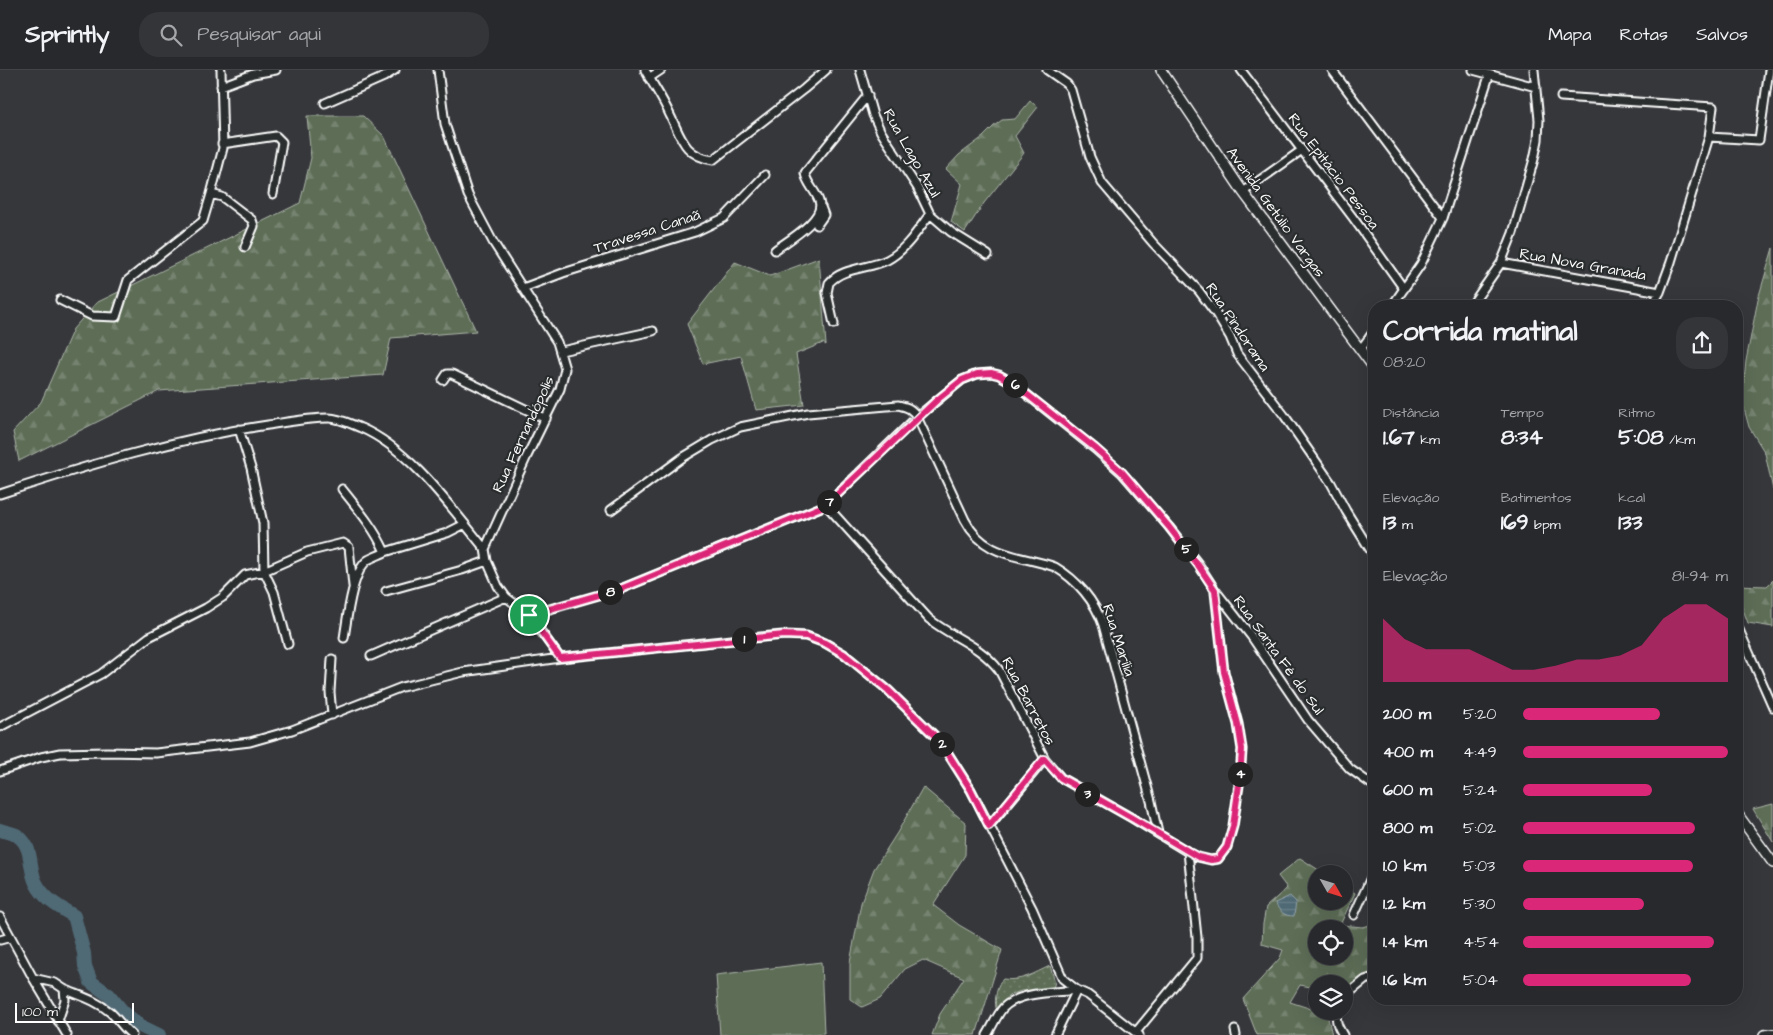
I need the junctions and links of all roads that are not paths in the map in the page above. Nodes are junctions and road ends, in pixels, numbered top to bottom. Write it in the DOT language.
graph roads {
  1 [pos="221,70"];
  2 [pos="276,70"];
  3 [pos="395,70"];
  4 [pos="438,70"];
  5 [pos="645,70"];
  6 [pos="661,70"];
  7 [pos="826,70"];
  8 [pos="860,70"];
  9 [pos="1047,70"];
  10 [pos="1161,70"];
  11 [pos="1240,70"];
  12 [pos="1332,70"];
  13 [pos="1473,70"];
  14 [pos="1534,70"];
  15 [pos="1769,70"];
  16 [pos="1489,76"];
  17 [pos="650,78"];
  18 [pos="221,86"];
  19 [pos="1536,87"];
  20 [pos="868,95"];
  21 [pos="1560,97"];
  22 [pos="325,103"];
  23 [pos="1709,136"];
  24 [pos="222,144"];
  25 [pos="1302,150"];
  26 [pos="765,175"];
  27 [pos="1243,192"];
  28 [pos="211,194"];
  29 [pos="273,194"];
  30 [pos="821,208"];
  31 [pos="930,214"];
  32 [pos="1443,218"];
  33 [pos="817,224"];
  34 [pos="245,247"];
  35 [pos="774,250"];
  36 [pos="988,256"];
  37 [pos="1501,263"];
  38 [pos="523,288"];
  39 [pos="1404,289"];
  40 [pos="1660,292"];
  41 [pos="60,300"];
  42 [pos="1396,300"];
  43 [pos="1475,300"];
  44 [pos="1655,300"];
  45 [pos="834,324"];
  46 [pos="654,331"];
  47 [pos="1368,339"];
  48 [pos="1360,350"];
  49 [pos="560,351"];
  50 [pos="1368,360"];
  51 [pos="443,380"];
  52 [pos="917,417"];
  53 [pos="546,419"];
  54 [pos="239,429"];
  55 [pos="342,489"];
  56 [pos="0,494"];
  57 [pos="826,505"];
  58 [pos="611,510"];
  59 [pos="465,524"];
  60 [pos="1368,546"];
  61 [pos="485,549"];
  62 [pos="385,552"];
  63 [pos="487,560"];
  64 [pos="264,571"];
  65 [pos="353,586"];
  66 [pos="1215,590"];
  67 [pos="386,591"];
  68 [pos="506,597"];
  69 [pos="529,615"];
  70 [pos="344,638"];
  71 [pos="1743,639"];
  72 [pos="288,644"];
  73 [pos="371,656"];
  74 [pos="332,658"];
  75 [pos="560,658"];
  76 [pos="1773,706"];
  77 [pos="332,715"];
  78 [pos="0,727"];
  79 [pos="1044,759"];
  80 [pos="0,771"];
  81 [pos="1368,782"];
  82 [pos="1743,822"];
  83 [pos="989,826"];
  84 [pos="1158,833"];
  85 [pos="1188,852"];
  86 [pos="1773,863"];
  87 [pos="1368,884"];
  88 [pos="1354,916"];
  89 [pos="0,917"];
  90 [pos="11,937"];
  91 [pos="0,940"];
  92 [pos="33,978"];
  93 [pos="1368,979"];
  94 [pos="64,989"];
  95 [pos="1077,990"];
  96 [pos="1353,990"];
  97 [pos="1336,1020"];
  98 [pos="58,1021"];
  99 [pos="1138,1034"];
  100 [pos="1773,1034"];
  101 [pos="67,1035"];
  102 [pos="132,1035"];
  103 [pos="988,1035"];
  104 [pos="1055,1035"];
  105 [pos="1342,1035"];
  106 [pos="1764,1035"];
  1 -- 18 [label="street"];
  2 -- 18 [label="street"];
  3 -- 22 [label="street"];
  4 -- 38 [label="street, Rua Fernandópolis"];
  5 -- 17 [label="street"];
  6 -- 17 [label="street"];
  7 -- 17 [label="street"];
  8 -- 20 [label="street, Rua Lago Azul"];
  9 -- 60 [label="street, Rua Pindorama"];
  10 -- 27 [label="street, Avenida Getúlio Vargas"];
  11 -- 25 [label="street, Rua Epitácio Pessoa"];
  12 -- 32 [label="street"];
  13 -- 16 [label="street"];
  14 -- 19 [label="street"];
  15 -- 23 [label="street"];
  16 -- 19 [label="street"];
  16 -- 32 [label="street"];
  18 -- 24 [label="street"];
  19 -- 37 [label="street"];
  20 -- 30 [label="street, Rua Lago Azul"];
  20 -- 31 [label="street, Rua Lago Azul"];
  21 -- 23 [label="street"];
  23 -- 40 [label="street"];
  24 -- 28 [label="street"];
  24 -- 29 [label="street"];
  25 -- 27 [label="street"];
  25 -- 39 [label="street, Rua Epitácio Pessoa"];
  26 -- 38 [label="street, Travessa Canaã"];
  27 -- 48 [label="street, Avenida Getúlio Vargas"];
  28 -- 34 [label="street"];
  28 -- 41 [label="street"];
  30 -- 33 [label="street"];
  30 -- 35 [label="street"];
  31 -- 36 [label="street, Rua Lago Azul"];
  31 -- 45 [label="street"];
  32 -- 39 [label="street"];
  37 -- 40 [label="street, Rua Nova Granada"];
  37 -- 43 [label="street"];
  38 -- 49 [label="street, Rua Fernandópolis"];
  39 -- 42 [label="street"];
  40 -- 44 [label="street"];
  46 -- 49 [label="street"];
  47 -- 48 [label="street"];
  48 -- 50 [label="street, Avenida Getúlio Vargas"];
  49 -- 53 [label="street, Rua Fernandópolis"];
  51 -- 53 [label="street"];
  52 -- 57 [label="street, Rua Santa Fé do Sul"];
  52 -- 58 [label="street"];
  52 -- 66 [label="street, Rua Santa Fé do Sul"];
  52 -- 84 [label="street, Rua Marília"];
  53 -- 61 [label="street, Rua Fernandópolis"];
  54 -- 56 [label="street"];
  54 -- 59 [label="street"];
  54 -- 64 [label="street"];
  55 -- 62 [label="street"];
  57 -- 69 [label="street"];
  57 -- 79 [label="street, Rua Barretos"];
  59 -- 61 [label="street"];
  59 -- 62 [label="street"];
  61 -- 63 [label="street"];
  62 -- 65 [label="street"];
  63 -- 67 [label="street"];
  63 -- 68 [label="street"];
  64 -- 65 [label="street"];
  64 -- 72 [label="street"];
  64 -- 78 [label="street"];
  65 -- 70 [label="street"];
  66 -- 81 [label="street, Rua Santa Fé do Sul"];
  66 -- 85 [label="street, Rua Barretos"];
  68 -- 69 [label="street"];
  68 -- 73 [label="street"];
  69 -- 75 [label="street"];
  71 -- 76 [label="street"];
  74 -- 77 [label="street"];
  75 -- 77 [label="street"];
  75 -- 83 [label="street"];
  77 -- 80 [label="street"];
  79 -- 83 [label="street"];
  79 -- 84 [label="street, Rua Barretos"];
  82 -- 86 [label="street"];
  83 -- 95 [label="street"];
  84 -- 85 [label="street, Rua Barretos"];
  85 -- 99 [label="street"];
  87 -- 88 [label="street"];
  89 -- 90 [label="street"];
  90 -- 91 [label="street"];
  90 -- 92 [label="street"];
  92 -- 94 [label="street"];
  92 -- 98 [label="street"];
  93 -- 96 [label="street"];
  94 -- 98 [label="street"];
  94 -- 102 [label="street"];
  95 -- 99 [label="street"];
  95 -- 103 [label="street"];
  95 -- 104 [label="street"];
  97 -- 105 [label="street"];
  98 -- 101 [label="street"];
  100 -- 106 [label="street"];
}
